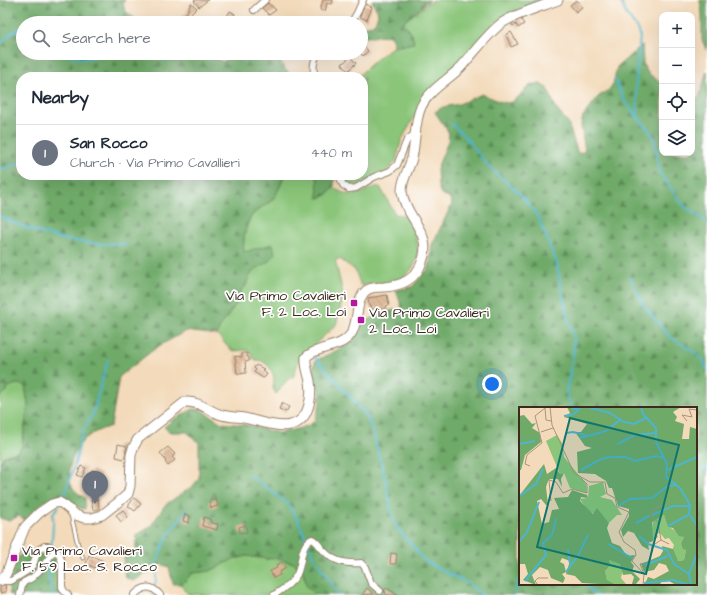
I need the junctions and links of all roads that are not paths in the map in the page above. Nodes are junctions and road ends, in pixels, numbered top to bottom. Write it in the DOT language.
graph roads {
  1 [pos="265,0"];
  2 [pos="363,0"];
  3 [pos="558,0"];
  4 [pos="254,10"];
  5 [pos="355,16"];
  6 [pos="315,60"];
  7 [pos="313,72"];
  8 [pos="415,134"];
  9 [pos="341,180"];
  10 [pos="71,511"];
  11 [pos="55,550"];
  12 [pos="84,558"];
  13 [pos="0,581"];
  14 [pos="380,591"];
  15 [pos="20,595"];
  16 [pos="68,595"];
  17 [pos="134,595"];
  18 [pos="160,595"];
  19 [pos="274,595"];
  1 -- 4 [label="street"];
  2 -- 5 [label="street"];
  3 -- 8 [label="main road"];
  6 -- 7 [label="street"];
  8 -- 9 [label="street"];
  8 -- 10 [label="main road"];
  10 -- 12 [label="lane"];
  10 -- 13 [label="main road"];
  11 -- 13 [label="street"];
  11 -- 15 [label="street"];
  11 -- 16 [label="street"];
  14 -- 19 [label="street"];
  17 -- 18 [label="street"];
}
